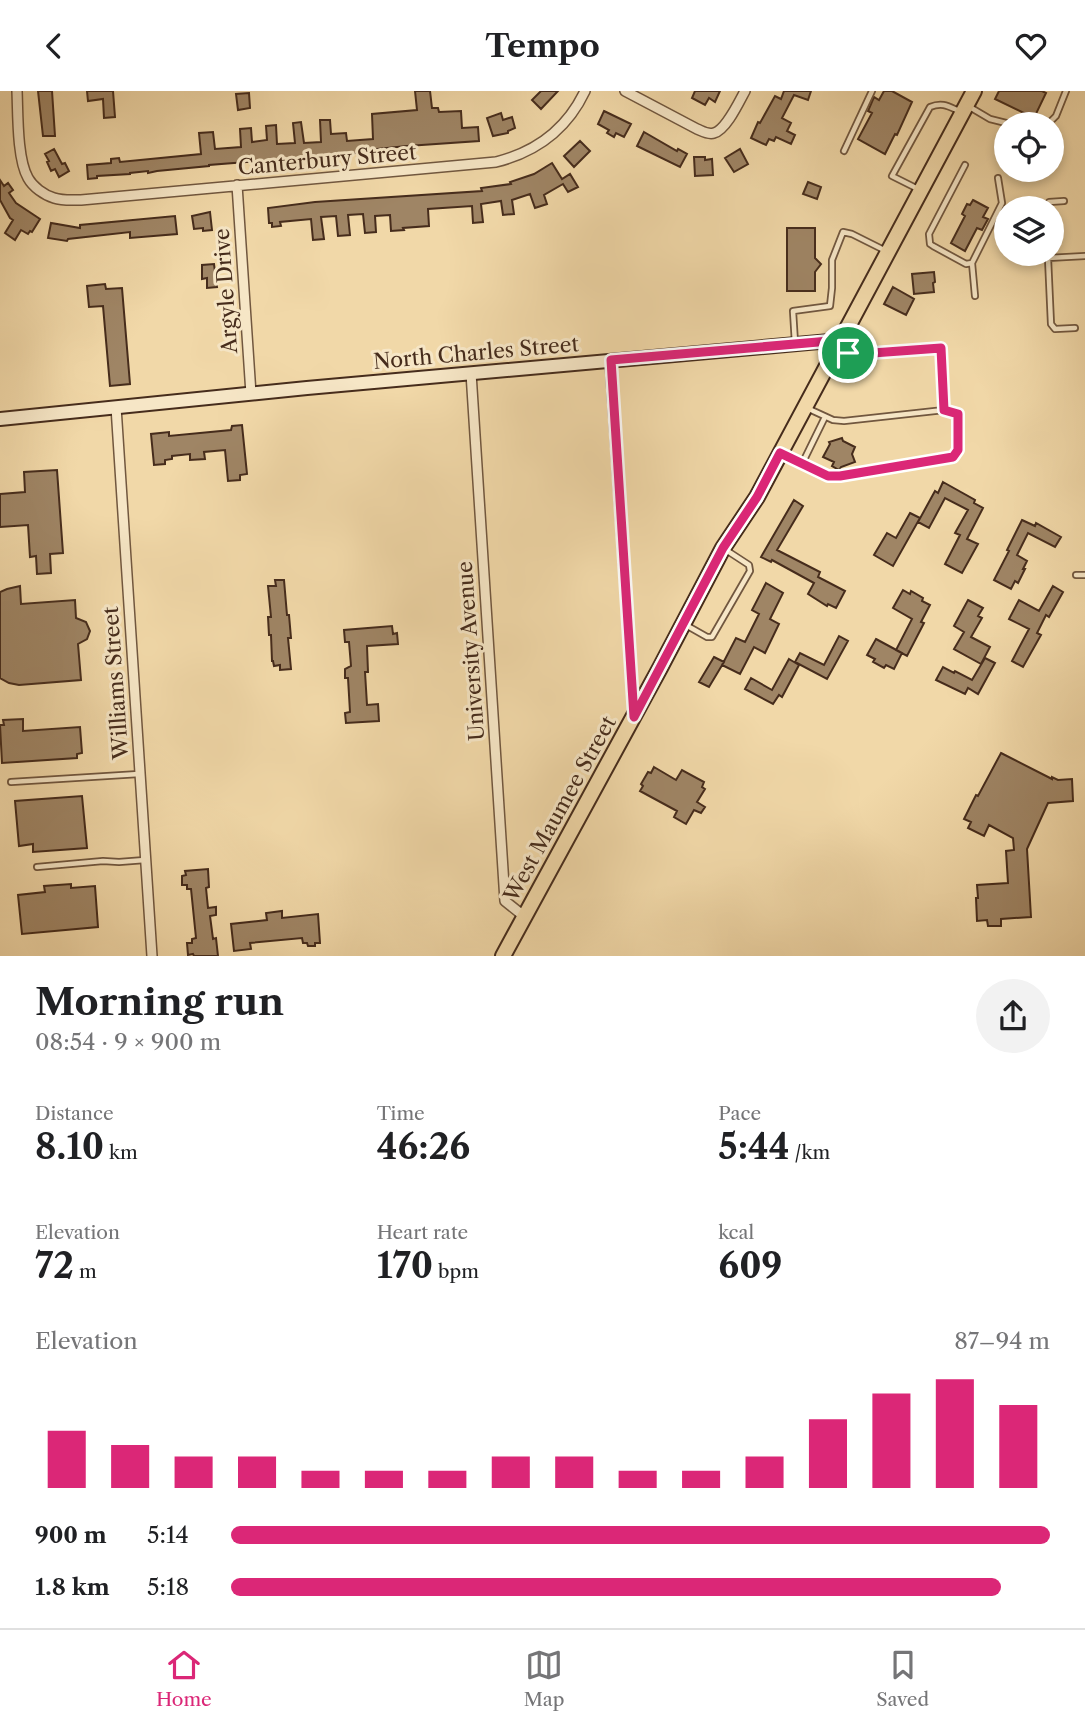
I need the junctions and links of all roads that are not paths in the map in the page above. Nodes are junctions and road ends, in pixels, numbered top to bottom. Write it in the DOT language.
graph roads {
  1 [pos="17,91"];
  2 [pos="585,91"];
  3 [pos="625,91"];
  4 [pos="745,91"];
  5 [pos="872,91"];
  6 [pos="974,91"];
  7 [pos="1066,91"];
  8 [pos="965,110"];
  9 [pos="1058,112"];
  10 [pos="994,120"];
  11 [pos="844,151"];
  12 [pos="965,165"];
  13 [pos="999,182"];
  14 [pos="237,185"];
  15 [pos="921,191"];
  16 [pos="888,252"];
  17 [pos="1085,255"];
  18 [pos="1064,256"];
  19 [pos="972,263"];
  20 [pos="1048,266"];
  21 [pos="975,296"];
  22 [pos="1075,328"];
  23 [pos="795,343"];
  24 [pos="838,347"];
  25 [pos="611,360"];
  26 [pos="471,373"];
  27 [pos="251,394"];
  28 [pos="116,407"];
  29 [pos="805,408"];
  30 [pos="944,410"];
  31 [pos="825,417"];
  32 [pos="0,419"];
  33 [pos="780,453"];
  34 [pos="802,464"];
  35 [pos="723,548"];
  36 [pos="1076,575"];
  37 [pos="1085,575"];
  38 [pos="684,624"];
  39 [pos="634,717"];
  40 [pos="139,775"];
  41 [pos="11,782"];
  42 [pos="145,860"];
  43 [pos="37,867"];
  44 [pos="525,916"];
  45 [pos="152,956"];
  46 [pos="503,956"];
  1 -- 14 [label="street, Canterbury Street"];
  2 -- 14 [label="street, Canterbury Street"];
  3 -- 4 [label="street"];
  5 -- 11 [label="lane"];
  6 -- 8 [label="main road, West Maumee Street"];
  7 -- 9 [label="lane"];
  8 -- 10 [label="lane"];
  8 -- 15 [label="main road, West Maumee Street"];
  8 -- 15 [label="lane"];
  12 -- 19 [label="lane"];
  13 -- 19 [label="lane"];
  14 -- 27 [label="street, Argyle Drive"];
  15 -- 16 [label="main road, West Maumee Street"];
  16 -- 23 [label="lane"];
  16 -- 24 [label="main road, West Maumee Street"];
  17 -- 18 [label="lane"];
  19 -- 21 [label="lane"];
  20 -- 22 [label="lane"];
  23 -- 24 [label="street, North Charles Street"];
  23 -- 25 [label="street, North Charles Street"];
  24 -- 29 [label="main road, West Maumee Street"];
  24 -- 30 [label="lane"];
  25 -- 26 [label="street, North Charles Street"];
  25 -- 39 [label="street"];
  26 -- 27 [label="street, North Charles Street"];
  26 -- 44 [label="street, University Avenue"];
  27 -- 28 [label="street, North Charles Street"];
  28 -- 32 [label="street, North Charles Street"];
  28 -- 40 [label="street, Williams Street"];
  29 -- 31 [label="lane"];
  29 -- 33 [label="main road, West Maumee Street"];
  30 -- 31 [label="lane"];
  30 -- 34 [label="lane"];
  31 -- 34 [label="lane"];
  33 -- 34 [label="lane"];
  33 -- 35 [label="main road, West Maumee Street"];
  35 -- 38 [label="main road, West Maumee Street"];
  35 -- 38 [label="lane"];
  36 -- 37 [label="lane"];
  38 -- 39 [label="main road, West Maumee Street"];
  39 -- 44 [label="main road, West Maumee Street"];
  40 -- 41 [label="lane"];
  40 -- 42 [label="street, Williams Street"];
  42 -- 43 [label="lane"];
  42 -- 45 [label="street, Williams Street"];
  44 -- 46 [label="main road, West Maumee Street"];
}
